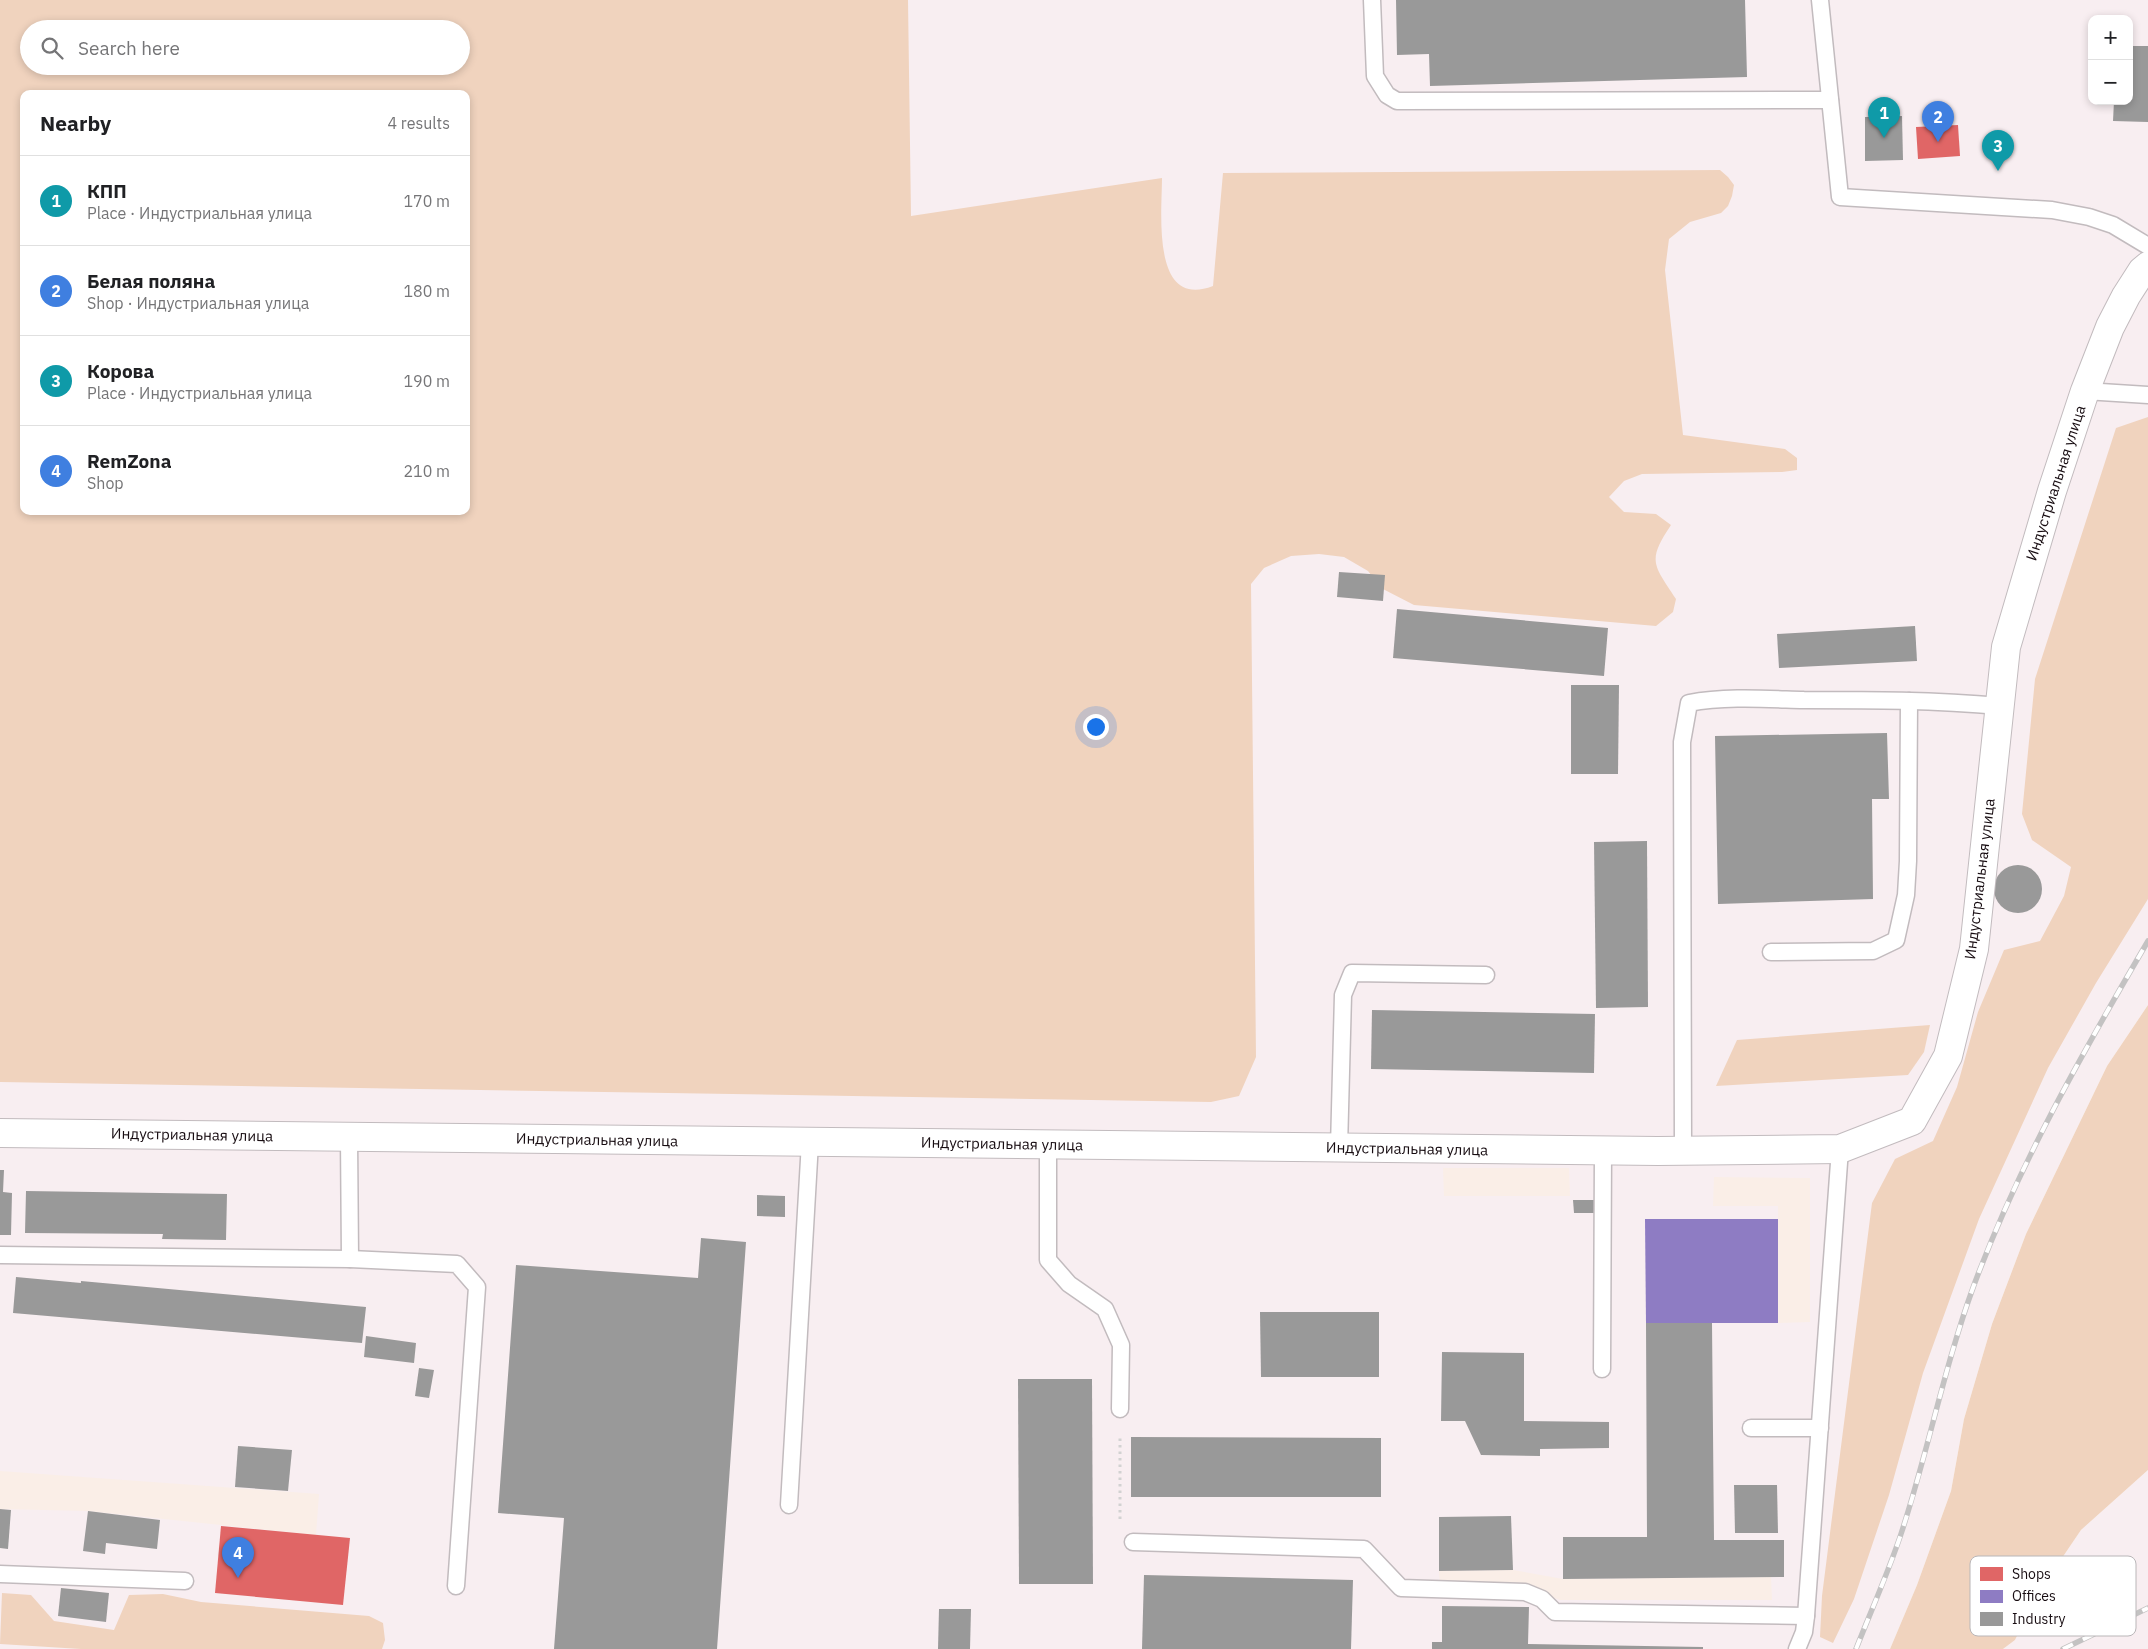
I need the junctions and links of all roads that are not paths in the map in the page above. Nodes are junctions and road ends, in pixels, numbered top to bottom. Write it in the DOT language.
graph roads {
  1 [pos="1372,0"];
  2 [pos="1820,0"];
  3 [pos="1830,100"];
  4 [pos="2148,246"];
  5 [pos="2148,266"];
  6 [pos="2085,391"];
  7 [pos="2148,394"];
  8 [pos="1908,700"];
  9 [pos="2000,706"];
  10 [pos="1771,952"];
  11 [pos="1486,975"];
  12 [pos="0,1133"];
  13 [pos="349,1137"];
  14 [pos="810,1142"];
  15 [pos="1048,1145"];
  16 [pos="1339,1148"];
  17 [pos="1840,1149"];
  18 [pos="1603,1151"];
  19 [pos="1683,1151"];
  20 [pos="0,1255"];
  21 [pos="350,1259"];
  22 [pos="1602,1369"];
  23 [pos="1120,1410"];
  24 [pos="1751,1428"];
  25 [pos="1820,1428"];
  26 [pos="790,1505"];
  27 [pos="1133,1542"];
  28 [pos="0,1574"];
  29 [pos="185,1581"];
  30 [pos="456,1586"];
  31 [pos="1806,1616"];
  32 [pos="1797,1649"];
  1 -- 3 [label="lane"];
  2 -- 3 [label="lane"];
  3 -- 4 [label="lane"];
  5 -- 6 [label="street, Индустриальная улица"];
  6 -- 7 [label="lane"];
  6 -- 9 [label="street, Индустриальная улица"];
  8 -- 9 [label="lane"];
  8 -- 10 [label="lane"];
  8 -- 19 [label="lane"];
  9 -- 17 [label="street, Индустриальная улица"];
  11 -- 16 [label="lane"];
  12 -- 13 [label="street, Индустриальная улица"];
  13 -- 14 [label="street, Индустриальная улица"];
  13 -- 21 [label="lane"];
  14 -- 15 [label="street, Индустриальная улица"];
  14 -- 26 [label="lane"];
  15 -- 16 [label="street, Индустриальная улица"];
  15 -- 23 [label="lane"];
  16 -- 18 [label="street, Индустриальная улица"];
  17 -- 19 [label="street, Индустриальная улица"];
  17 -- 25 [label="lane"];
  18 -- 19 [label="street, Индустриальная улица"];
  18 -- 22 [label="lane"];
  20 -- 21 [label="lane"];
  21 -- 30 [label="lane"];
  24 -- 25 [label="lane"];
  25 -- 31 [label="lane"];
  27 -- 31 [label="lane"];
  28 -- 29 [label="lane"];
  31 -- 32 [label="lane"];
}
